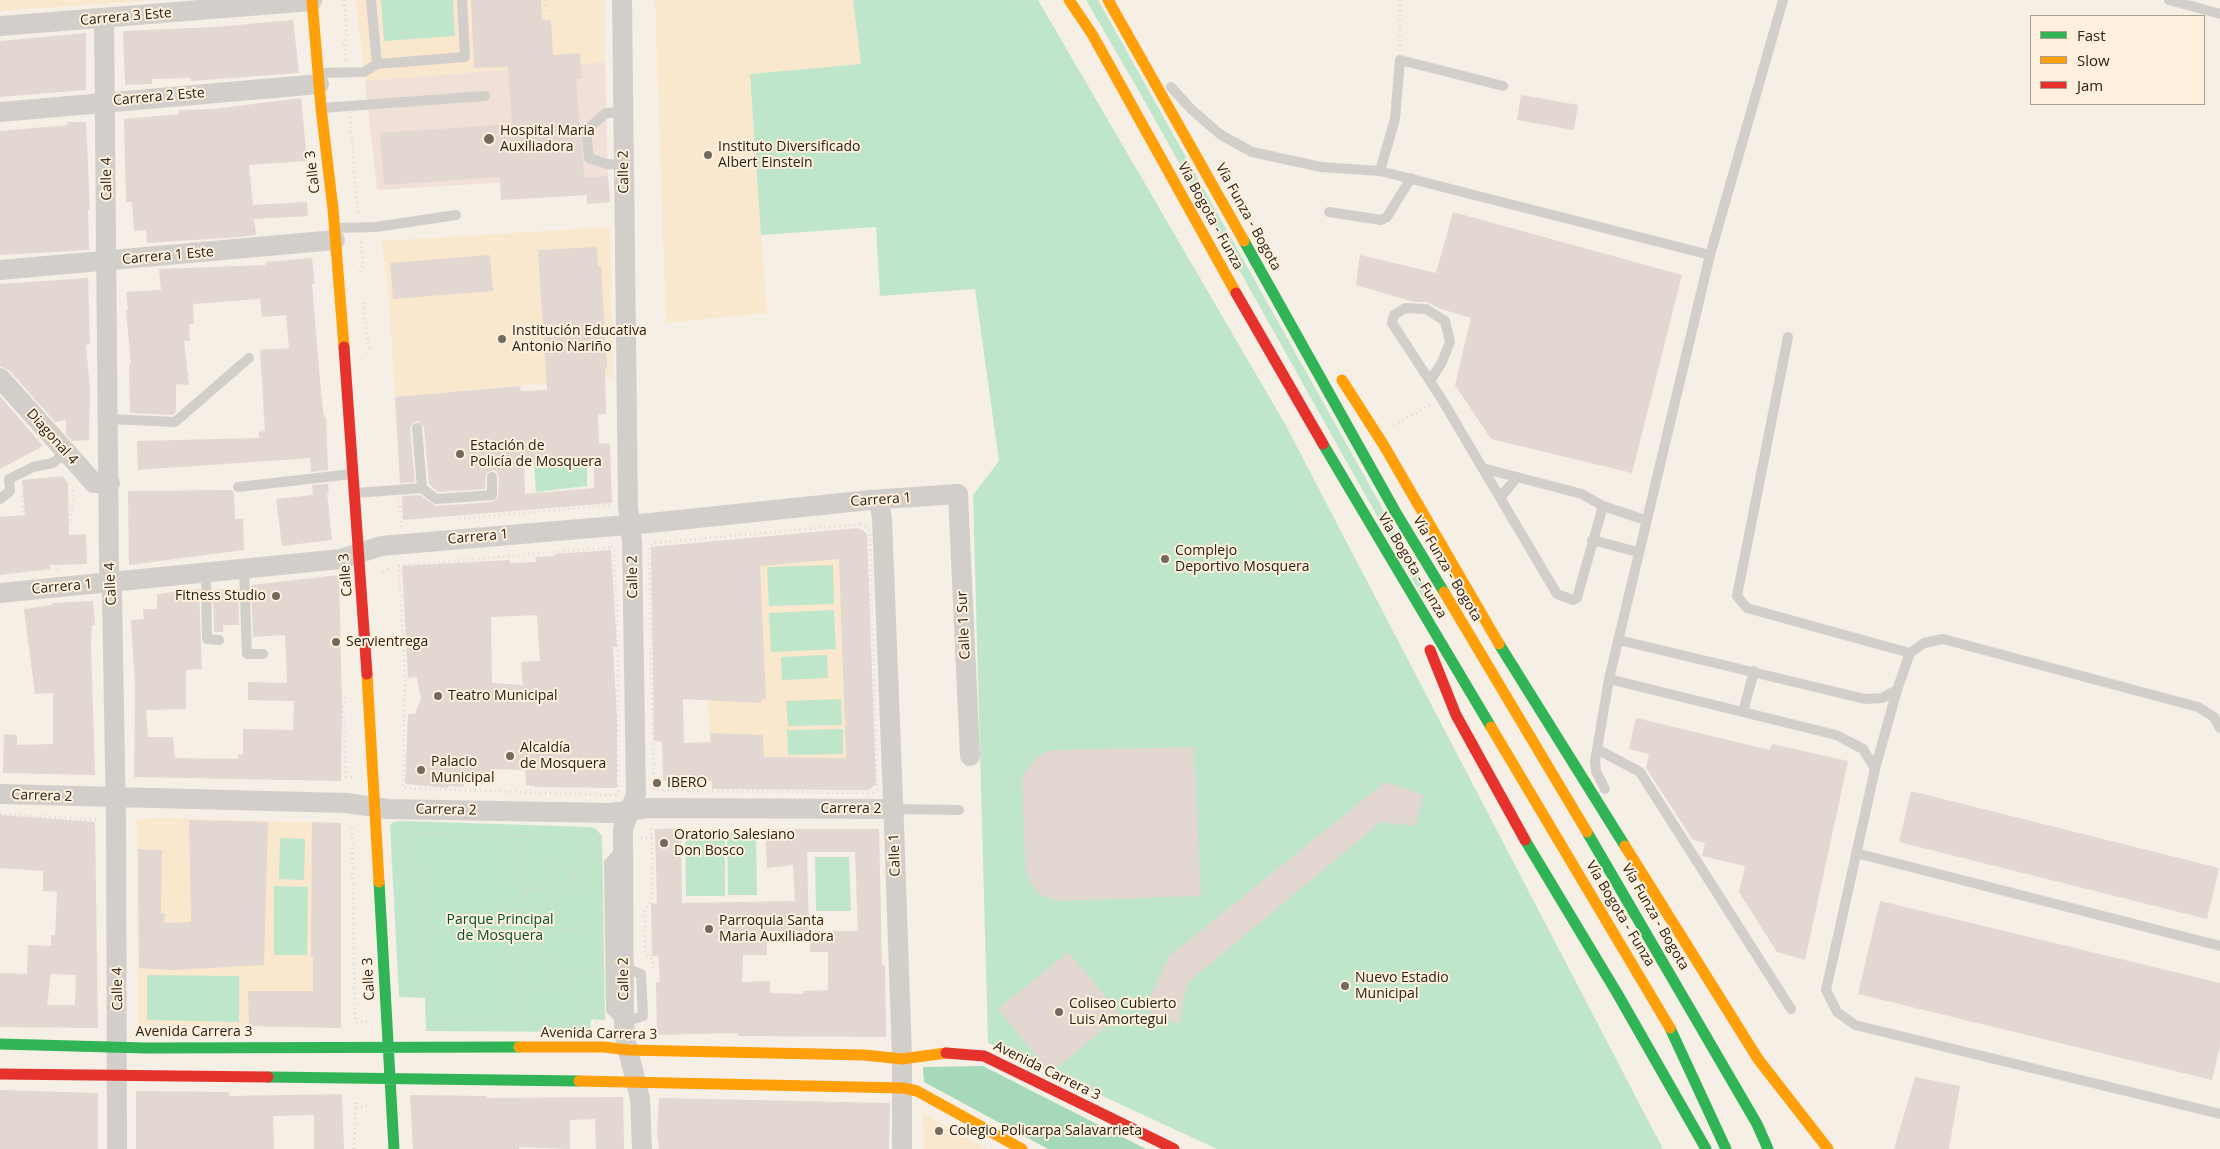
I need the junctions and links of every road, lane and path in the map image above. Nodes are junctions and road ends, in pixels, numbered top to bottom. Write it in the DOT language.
graph roads {
  1 [pos="371,0"];
  2 [pos="462,0"];
  3 [pos="546,0"];
  4 [pos="622,0"];
  5 [pos="1069,0"];
  6 [pos="1108,0"];
  7 [pos="1400,0"];
  8 [pos="1784,0"];
  9 [pos="2170,0"];
  10 [pos="312,1"];
  11 [pos="2220,14"];
  12 [pos="547,15"];
  13 [pos="104,20"];
  14 [pos="0,26"];
  15 [pos="1140,53"];
  16 [pos="1400,60"];
  17 [pos="378,64"];
  18 [pos="318,78"];
  19 [pos="1503,86"];
  20 [pos="485,96"];
  21 [pos="105,102"];
  22 [pos="321,108"];
  23 [pos="0,112"];
  24 [pos="623,112"];
  25 [pos="623,165"];
  26 [pos="1380,171"];
  27 [pos="1411,178"];
  28 [pos="1227,210"];
  29 [pos="1329,212"];
  30 [pos="456,215"];
  31 [pos="335,234"];
  32 [pos="1710,255"];
  33 [pos="107,262"];
  34 [pos="0,270"];
  35 [pos="1292,303"];
  36 [pos="1788,337"];
  37 [pos="248,358"];
  38 [pos="1335,368"];
  39 [pos="0,378"];
  40 [pos="1430,382"];
  41 [pos="1441,398"];
  42 [pos="109,419"];
  43 [pos="417,428"];
  44 [pos="1390,428"];
  45 [pos="66,452"];
  46 [pos="1482,468"];
  47 [pos="353,474"];
  48 [pos="492,476"];
  49 [pos="1517,477"];
  50 [pos="73,482"];
  51 [pos="110,483"];
  52 [pos="238,487"];
  53 [pos="422,488"];
  54 [pos="22,494"];
  55 [pos="355,494"];
  56 [pos="958,494"];
  57 [pos="1500,498"];
  58 [pos="0,499"];
  59 [pos="879,500"];
  60 [pos="391,502"];
  61 [pos="614,502"];
  62 [pos="1603,506"];
  63 [pos="23,515"];
  64 [pos="451,520"];
  65 [pos="1645,520"];
  66 [pos="402,524"];
  67 [pos="631,524"];
  68 [pos="393,526"];
  69 [pos="1592,540"];
  70 [pos="387,545"];
  71 [pos="648,550"];
  72 [pos="1638,552"];
  73 [pos="359,553"];
  74 [pos="389,565"];
  75 [pos="399,566"];
  76 [pos="244,568"];
  77 [pos="57,571"];
  78 [pos="206,572"];
  79 [pos="110,583"];
  80 [pos="0,593"];
  81 [pos="1415,601"];
  82 [pos="219,640"];
  83 [pos="1619,640"];
  84 [pos="264,654"];
  85 [pos="1910,654"];
  86 [pos="1754,671"];
  87 [pos="1609,679"];
  88 [pos="1897,690"];
  89 [pos="1743,712"];
  90 [pos="2220,728"];
  91 [pos="1597,749"];
  92 [pos="970,756"];
  93 [pos="1875,769"];
  94 [pos="654,790"];
  95 [pos="0,794"];
  96 [pos="115,798"];
  97 [pos="1611,799"];
  98 [pos="374,807"];
  99 [pos="893,809"];
  100 [pos="960,810"];
  101 [pos="630,812"];
  102 [pos="0,814"];
  103 [pos="655,826"];
  104 [pos="400,827"];
  105 [pos="352,828"];
  106 [pos="651,829"];
  107 [pos="96,832"];
  108 [pos="414,833"];
  109 [pos="524,835"];
  110 [pos="652,838"];
  111 [pos="597,847"];
  112 [pos="623,849"];
  113 [pos="1856,853"];
  114 [pos="597,857"];
  115 [pos="572,876"];
  116 [pos="1662,885"];
  117 [pos="599,886"];
  118 [pos="525,890"];
  119 [pos="593,896"];
  120 [pos="599,904"];
  121 [pos="525,910"];
  122 [pos="535,917"];
  123 [pos="600,920"];
  124 [pos="600,928"];
  125 [pos="540,931"];
  126 [pos="495,932"];
  127 [pos="419,935"];
  128 [pos="600,936"];
  129 [pos="2220,946"];
  130 [pos="538,948"];
  131 [pos="525,954"];
  132 [pos="600,960"];
  133 [pos="593,968"];
  134 [pos="561,974"];
  135 [pos="600,977"];
  136 [pos="653,978"];
  137 [pos="565,979"];
  138 [pos="525,989"];
  139 [pos="601,1002"];
  140 [pos="1791,1009"];
  141 [pos="588,1011"];
  142 [pos="594,1011"];
  143 [pos="526,1019"];
  144 [pos="355,1022"];
  145 [pos="624,1022"];
  146 [pos="597,1025"];
  147 [pos="0,1044"];
  148 [pos="118,1046"];
  149 [pos="388,1048"];
  150 [pos="628,1050"];
  151 [pos="902,1059"];
  152 [pos="1758,1060"];
  153 [pos="0,1074"];
  154 [pos="118,1076"];
  155 [pos="390,1079"];
  156 [pos="638,1082"];
  157 [pos="903,1088"];
  158 [pos="2220,1114"];
  159 [pos="117,1149"];
  160 [pos="394,1149"];
  161 [pos="642,1149"];
  162 [pos="902,1149"];
  163 [pos="1022,1149"];
  164 [pos="1174,1149"];
  165 [pos="1706,1149"];
  166 [pos="1726,1149"];
  167 [pos="1768,1149"];
  168 [pos="1828,1149"];
  1 -- 17 [label="lane"];
  2 -- 17 [label="lane"];
  3 -- 12 [label="path"];
  4 -- 24 [label="street, Calle 2"];
  5 -- 81 [label="main road, Vía Bogota - Funza"];
  6 -- 15 [label="main road, Vía Funza - Bogota"];
  7 -- 16 [label="path"];
  8 -- 32 [label="lane"];
  9 -- 11 [label="lane"];
  10 -- 13 [label="street, Carrera 3 Este"];
  10 -- 18 [label="main road, Calle 3"];
  13 -- 14 [label="street, Carrera 3 Este"];
  13 -- 21 [label="street, Calle 4"];
  15 -- 26 [label="lane"];
  15 -- 28 [label="main road, Vía Funza - Bogota"];
  16 -- 19 [label="lane"];
  16 -- 26 [label="lane"];
  17 -- 18 [label="lane"];
  18 -- 21 [label="street, Carrera 2 Este"];
  18 -- 22 [label="main road, Calle 3"];
  20 -- 22 [label="lane"];
  21 -- 23 [label="street, Carrera 2 Este"];
  21 -- 33 [label="street, Calle 4"];
  22 -- 31 [label="main road, Calle 3"];
  24 -- 25 [label="street, Calle 2"];
  24 -- 25 [label="lane"];
  25 -- 67 [label="street, Calle 2"];
  26 -- 27 [label="lane"];
  27 -- 29 [label="lane"];
  27 -- 32 [label="lane"];
  28 -- 35 [label="main road"];
  28 -- 167 [label="main road, Vía Funza - Bogota"];
  30 -- 31 [label="lane"];
  31 -- 33 [label="street, Carrera 1 Este"];
  31 -- 47 [label="main road, Calle 3"];
  32 -- 65 [label="lane"];
  33 -- 34 [label="street, Carrera 1 Este"];
  33 -- 42 [label="street, Calle 4"];
  36 -- 85 [label="lane"];
  37 -- 42 [label="lane"];
  38 -- 152 [label="main road"];
  39 -- 45 [label="street, Diagonal 4"];
  40 -- 40 [label="lane"];
  40 -- 41 [label="lane"];
  41 -- 44 [label="path"];
  41 -- 46 [label="lane"];
  42 -- 51 [label="street, Calle 4"];
  43 -- 53 [label="lane"];
  45 -- 51 [label="street, Diagonal 4"];
  45 -- 58 [label="lane"];
  46 -- 49 [label="lane"];
  46 -- 57 [label="lane"];
  47 -- 52 [label="lane"];
  47 -- 55 [label="main road, Calle 3"];
  48 -- 53 [label="lane"];
  49 -- 57 [label="lane"];
  49 -- 62 [label="lane"];
  50 -- 77 [label="path"];
  51 -- 79 [label="street, Calle 4"];
  53 -- 55 [label="lane"];
  54 -- 63 [label="path"];
  55 -- 73 [label="main road, Calle 3"];
  56 -- 59 [label="street, Carrera 1"];
  56 -- 92 [label="street, Calle 1 Sur"];
  57 -- 69 [label="lane"];
  59 -- 67 [label="street, Carrera 1"];
  59 -- 99 [label="street, Calle 1"];
  60 -- 66 [label="path"];
  61 -- 64 [label="path"];
  62 -- 65 [label="lane"];
  62 -- 69 [label="lane"];
  65 -- 72 [label="lane"];
  66 -- 68 [label="path"];
  66 -- 70 [label="path"];
  67 -- 70 [label="street, Carrera 1"];
  67 -- 101 [label="street, Calle 2"];
  69 -- 72 [label="lane"];
  70 -- 73 [label="street, Carrera 1"];
  71 -- 94 [label="path"];
  72 -- 83 [label="lane"];
  73 -- 76 [label="street, Carrera 1"];
  73 -- 98 [label="main road, Calle 3"];
  74 -- 75 [label="path"];
  75 -- 75 [label="path"];
  76 -- 78 [label="street, Carrera 1"];
  76 -- 84 [label="lane"];
  78 -- 79 [label="street, Carrera 1"];
  78 -- 82 [label="lane"];
  79 -- 80 [label="street, Carrera 1"];
  79 -- 96 [label="street, Calle 4"];
  81 -- 165 [label="main road"];
  81 -- 166 [label="main road, Vía Bogota - Funza"];
  83 -- 86 [label="lane"];
  83 -- 87 [label="lane"];
  85 -- 88 [label="lane"];
  85 -- 90 [label="lane"];
  86 -- 88 [label="lane"];
  86 -- 89 [label="lane"];
  87 -- 89 [label="lane"];
  87 -- 91 [label="lane"];
  88 -- 93 [label="lane"];
  89 -- 93 [label="lane"];
  91 -- 97 [label="lane"];
  91 -- 140 [label="lane"];
  93 -- 113 [label="lane"];
  95 -- 96 [label="street, Carrera 2"];
  96 -- 98 [label="street, Carrera 2"];
  96 -- 148 [label="street, Calle 4"];
  98 -- 101 [label="street, Carrera 2"];
  98 -- 149 [label="main road, Calle 3"];
  99 -- 100 [label="lane"];
  99 -- 101 [label="street, Carrera 2"];
  99 -- 151 [label="street, Calle 1"];
  101 -- 112 [label="street, Calle 2"];
  102 -- 107 [label="path"];
  103 -- 106 [label="path"];
  104 -- 108 [label="path"];
  105 -- 144 [label="path"];
  108 -- 109 [label="path"];
  108 -- 127 [label="path"];
  109 -- 111 [label="path"];
  109 -- 118 [label="path"];
  110 -- 136 [label="path"];
  111 -- 114 [label="path"];
  111 -- 115 [label="path"];
  112 -- 145 [label="street, Calle 2"];
  112 -- 145 [label="lane"];
  113 -- 129 [label="lane"];
  113 -- 158 [label="lane"];
  115 -- 118 [label="path"];
  115 -- 119 [label="path"];
  115 -- 122 [label="path"];
  116 -- 152 [label="lane"];
  117 -- 120 [label="path"];
  118 -- 121 [label="path"];
  121 -- 122 [label="path"];
  121 -- 126 [label="path"];
  122 -- 125 [label="path"];
  123 -- 124 [label="path"];
  124 -- 125 [label="path"];
  124 -- 128 [label="path"];
  125 -- 130 [label="path"];
  126 -- 127 [label="path"];
  126 -- 131 [label="path"];
  127 -- 143 [label="path"];
  130 -- 131 [label="path"];
  130 -- 134 [label="path"];
  131 -- 138 [label="path"];
  132 -- 135 [label="path"];
  133 -- 137 [label="path"];
  134 -- 137 [label="path"];
  134 -- 138 [label="path"];
  137 -- 141 [label="path"];
  138 -- 143 [label="path"];
  139 -- 142 [label="path"];
  141 -- 142 [label="path"];
  141 -- 143 [label="path"];
  142 -- 146 [label="path"];
  145 -- 150 [label="street, Calle 2"];
  147 -- 148 [label="main road, Avenida Carrera 3"];
  148 -- 149 [label="main road, Avenida Carrera 3"];
  148 -- 154 [label="street, Calle 4"];
  149 -- 150 [label="main road, Avenida Carrera 3"];
  149 -- 155 [label="main road, Calle 3"];
  150 -- 151 [label="main road, Avenida Carrera 3"];
  150 -- 156 [label="street, Calle 2"];
  151 -- 157 [label="street, Calle 1"];
  151 -- 164 [label="main road, Avenida Carrera 3"];
  152 -- 168 [label="main road"];
  153 -- 154 [label="main road"];
  154 -- 155 [label="main road"];
  154 -- 159 [label="street, Calle 4"];
  155 -- 156 [label="main road"];
  155 -- 160 [label="main road, Calle 3"];
  156 -- 157 [label="main road"];
  156 -- 161 [label="street, Calle 2"];
  157 -- 162 [label="street, Calle 1"];
  157 -- 163 [label="main road"];
}
